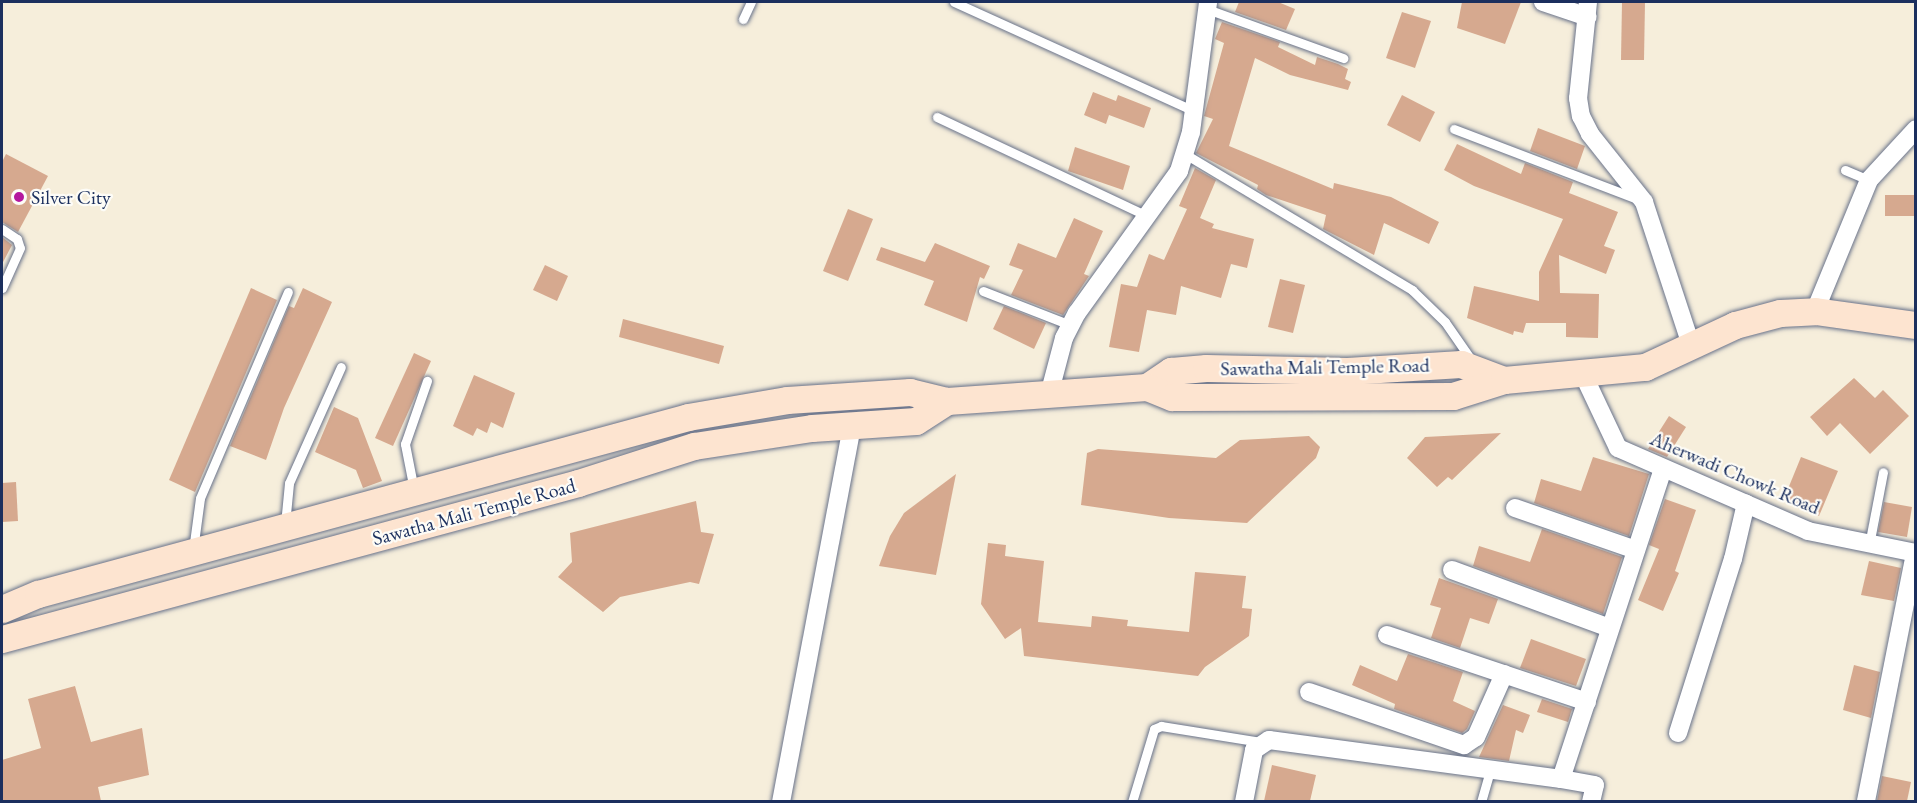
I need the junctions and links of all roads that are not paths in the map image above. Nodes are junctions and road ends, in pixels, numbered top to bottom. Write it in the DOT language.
graph roads {
  1 [pos="750,2"];
  2 [pos="954,2"];
  3 [pos="1543,2"];
  4 [pos="1207,5"];
  5 [pos="1588,9"];
  6 [pos="743,19"];
  7 [pos="1343,58"];
  8 [pos="1194,111"];
  9 [pos="937,117"];
  10 [pos="1454,129"];
  11 [pos="1916,129"];
  12 [pos="1185,153"];
  13 [pos="1845,170"];
  14 [pos="1869,180"];
  15 [pos="1644,202"];
  16 [pos="1147,216"];
  17 [pos="2,229"];
  18 [pos="2,288"];
  19 [pos="983,291"];
  20 [pos="288,292"];
  21 [pos="1815,311"];
  22 [pos="1070,325"];
  23 [pos="1916,325"];
  24 [pos="1691,345"];
  25 [pos="341,367"];
  26 [pos="1478,370"];
  27 [pos="1582,374"];
  28 [pos="1504,380"];
  29 [pos="428,381"];
  30 [pos="1147,387"];
  31 [pos="1050,391"];
  32 [pos="947,401"];
  33 [pos="852,425"];
  34 [pos="1663,468"];
  35 [pos="1883,472"];
  36 [pos="414,491"];
  37 [pos="1746,503"];
  38 [pos="1515,508"];
  39 [pos="285,526"];
  40 [pos="1869,545"];
  41 [pos="1636,550"];
  42 [pos="192,552"];
  43 [pos="1915,553"];
  44 [pos="1452,570"];
  45 [pos="2,609"];
  46 [pos="1611,628"];
  47 [pos="1387,635"];
  48 [pos="2,639"];
  49 [pos="1504,674"];
  50 [pos="1309,693"];
  51 [pos="1587,702"];
  52 [pos="1678,733"];
  53 [pos="1261,742"];
  54 [pos="1490,771"];
  55 [pos="1561,779"];
  56 [pos="781,801"];
  57 [pos="1132,801"];
  58 [pos="1244,801"];
  59 [pos="1481,801"];
  60 [pos="1591,801"];
  61 [pos="1866,801"];
  1 -- 6 [label="lane"];
  2 -- 8 [label="lane"];
  3 -- 5 [label="street"];
  4 -- 7 [label="lane"];
  4 -- 8 [label="street"];
  5 -- 15 [label="street"];
  8 -- 12 [label="street"];
  9 -- 16 [label="lane"];
  10 -- 15 [label="lane"];
  11 -- 14 [label="street"];
  12 -- 16 [label="street"];
  12 -- 26 [label="lane"];
  13 -- 14 [label="lane"];
  14 -- 21 [label="street"];
  15 -- 24 [label="street"];
  16 -- 22 [label="street"];
  17 -- 18 [label="lane"];
  19 -- 22 [label="lane"];
  20 -- 42 [label="lane"];
  21 -- 23 [label="street, Sawatha Mali Temple Road"];
  21 -- 24 [label="street, Sawatha Mali Temple Road"];
  22 -- 31 [label="street"];
  24 -- 27 [label="street, Sawatha Mali Temple Road"];
  25 -- 39 [label="lane"];
  26 -- 28 [label="street, Sawatha Mali Temple Road"];
  26 -- 30 [label="street, Sawatha Mali Temple Road"];
  27 -- 28 [label="street, Sawatha Mali Temple Road"];
  27 -- 34 [label="street, Aherwadi Chowk Road"];
  28 -- 30 [label="street, Sawatha Mali Temple Road"];
  29 -- 36 [label="lane"];
  30 -- 31 [label="street, Sawatha Mali Temple Road"];
  31 -- 32 [label="street, Sawatha Mali Temple Road"];
  32 -- 33 [label="street, Sawatha Mali Temple Road"];
  32 -- 36 [label="street, Sawatha Mali Temple Road"];
  33 -- 48 [label="street, Sawatha Mali Temple Road"];
  33 -- 56 [label="street"];
  34 -- 37 [label="street, Aherwadi Chowk Road"];
  34 -- 41 [label="street"];
  35 -- 40 [label="lane"];
  36 -- 39 [label="street, Sawatha Mali Temple Road"];
  37 -- 40 [label="street, Aherwadi Chowk Road"];
  37 -- 52 [label="street"];
  38 -- 41 [label="street"];
  39 -- 42 [label="street, Sawatha Mali Temple Road"];
  40 -- 43 [label="street, Aherwadi Chowk Road"];
  41 -- 46 [label="street"];
  42 -- 45 [label="street, Sawatha Mali Temple Road"];
  43 -- 61 [label="street"];
  44 -- 46 [label="street"];
  46 -- 51 [label="street"];
  47 -- 49 [label="street"];
  49 -- 50 [label="street"];
  49 -- 51 [label="street"];
  51 -- 55 [label="street"];
  53 -- 54 [label="street"];
  53 -- 57 [label="lane"];
  53 -- 58 [label="street"];
  54 -- 55 [label="street"];
  54 -- 59 [label="lane"];
  55 -- 60 [label="street"];
}
